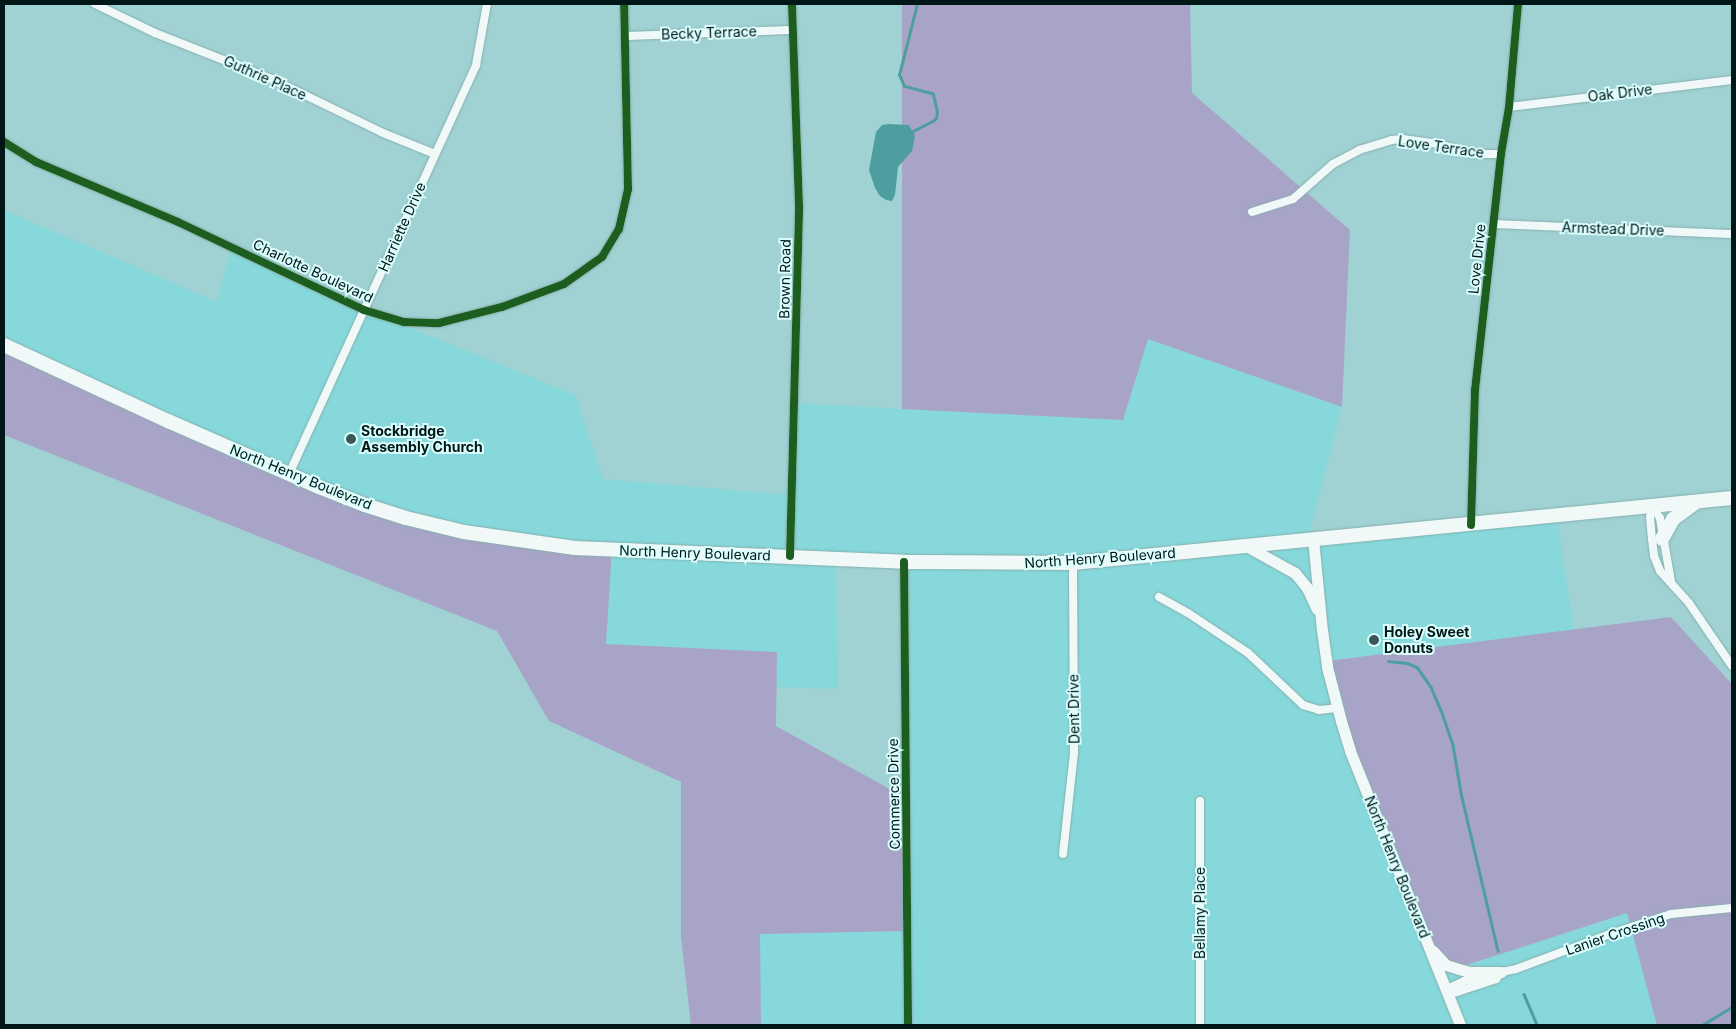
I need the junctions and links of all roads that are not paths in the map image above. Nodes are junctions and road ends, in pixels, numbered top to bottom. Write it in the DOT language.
graph roads {
  1 [pos="95,4"];
  2 [pos="487,4"];
  3 [pos="624,4"];
  4 [pos="792,4"];
  5 [pos="1518,4"];
  6 [pos="792,30"];
  7 [pos="625,36"];
  8 [pos="1732,80"];
  9 [pos="1509,107"];
  10 [pos="4,142"];
  11 [pos="435,154"];
  12 [pos="1501,154"];
  13 [pos="1252,212"];
  14 [pos="1493,224"];
  15 [pos="1732,234"];
  16 [pos="364,310"];
  17 [pos="4,345"];
  18 [pos="289,474"];
  19 [pos="1732,498"];
  20 [pos="1698,502"];
  21 [pos="1653,507"];
  22 [pos="1471,522"];
  23 [pos="1314,539"];
  24 [pos="1662,539"];
  25 [pos="1248,547"];
  26 [pos="790,556"];
  27 [pos="904,562"];
  28 [pos="1073,563"];
  29 [pos="1671,582"];
  30 [pos="1159,597"];
  31 [pos="1320,616"];
  32 [pos="1732,666"];
  33 [pos="1337,708"];
  34 [pos="1200,801"];
  35 [pos="1064,854"];
  36 [pos="1732,908"];
  37 [pos="1428,944"];
  38 [pos="1501,972"];
  39 [pos="1447,993"];
  40 [pos="908,1025"];
  41 [pos="1200,1025"];
  42 [pos="1460,1025"];
  1 -- 11 [label="street, Guthrie Place"];
  2 -- 11 [label="street, Harriette Drive"];
  3 -- 7 [label="street, Charlotte Boulevard"];
  4 -- 6 [label="street, Brown Road"];
  5 -- 9 [label="street, Love Drive"];
  6 -- 7 [label="street, Becky Terrace"];
  6 -- 26 [label="street, Brown Road"];
  7 -- 16 [label="street, Charlotte Boulevard"];
  8 -- 9 [label="street, Oak Drive"];
  9 -- 12 [label="street, Love Drive"];
  10 -- 16 [label="street, Charlotte Boulevard"];
  11 -- 16 [label="street, Harriette Drive"];
  12 -- 13 [label="street, Love Terrace"];
  12 -- 14 [label="street, Love Drive"];
  14 -- 15 [label="street, Armstead Drive"];
  14 -- 22 [label="street, Love Drive"];
  16 -- 18 [label="street, Harriette Drive"];
  17 -- 18 [label="highway, North Henry Boulevard"];
  18 -- 26 [label="highway, North Henry Boulevard"];
  19 -- 20 [label="highway"];
  20 -- 21 [label="highway"];
  20 -- 24 [label="highway"];
  21 -- 22 [label="highway"];
  21 -- 24 [label="street"];
  21 -- 29 [label="street"];
  22 -- 23 [label="highway"];
  23 -- 25 [label="highway, North Henry Boulevard"];
  23 -- 31 [label="main road, North Henry Boulevard"];
  24 -- 29 [label="street"];
  25 -- 28 [label="highway, North Henry Boulevard"];
  25 -- 31 [label="main road"];
  26 -- 27 [label="highway, North Henry Boulevard"];
  27 -- 28 [label="highway, North Henry Boulevard"];
  27 -- 40 [label="street, Commerce Drive"];
  28 -- 35 [label="street, Dent Drive"];
  29 -- 32 [label="street"];
  30 -- 33 [label="street"];
  31 -- 33 [label="main road, North Henry Boulevard"];
  33 -- 37 [label="main road, North Henry Boulevard"];
  34 -- 41 [label="street, Bellamy Place"];
  36 -- 38 [label="street, Lanier Crossing"];
  37 -- 38 [label="main road"];
  37 -- 39 [label="main road, North Henry Boulevard"];
  38 -- 39 [label="street, Lanier Crossing"];
  39 -- 42 [label="main road, North Henry Boulevard"];
}
